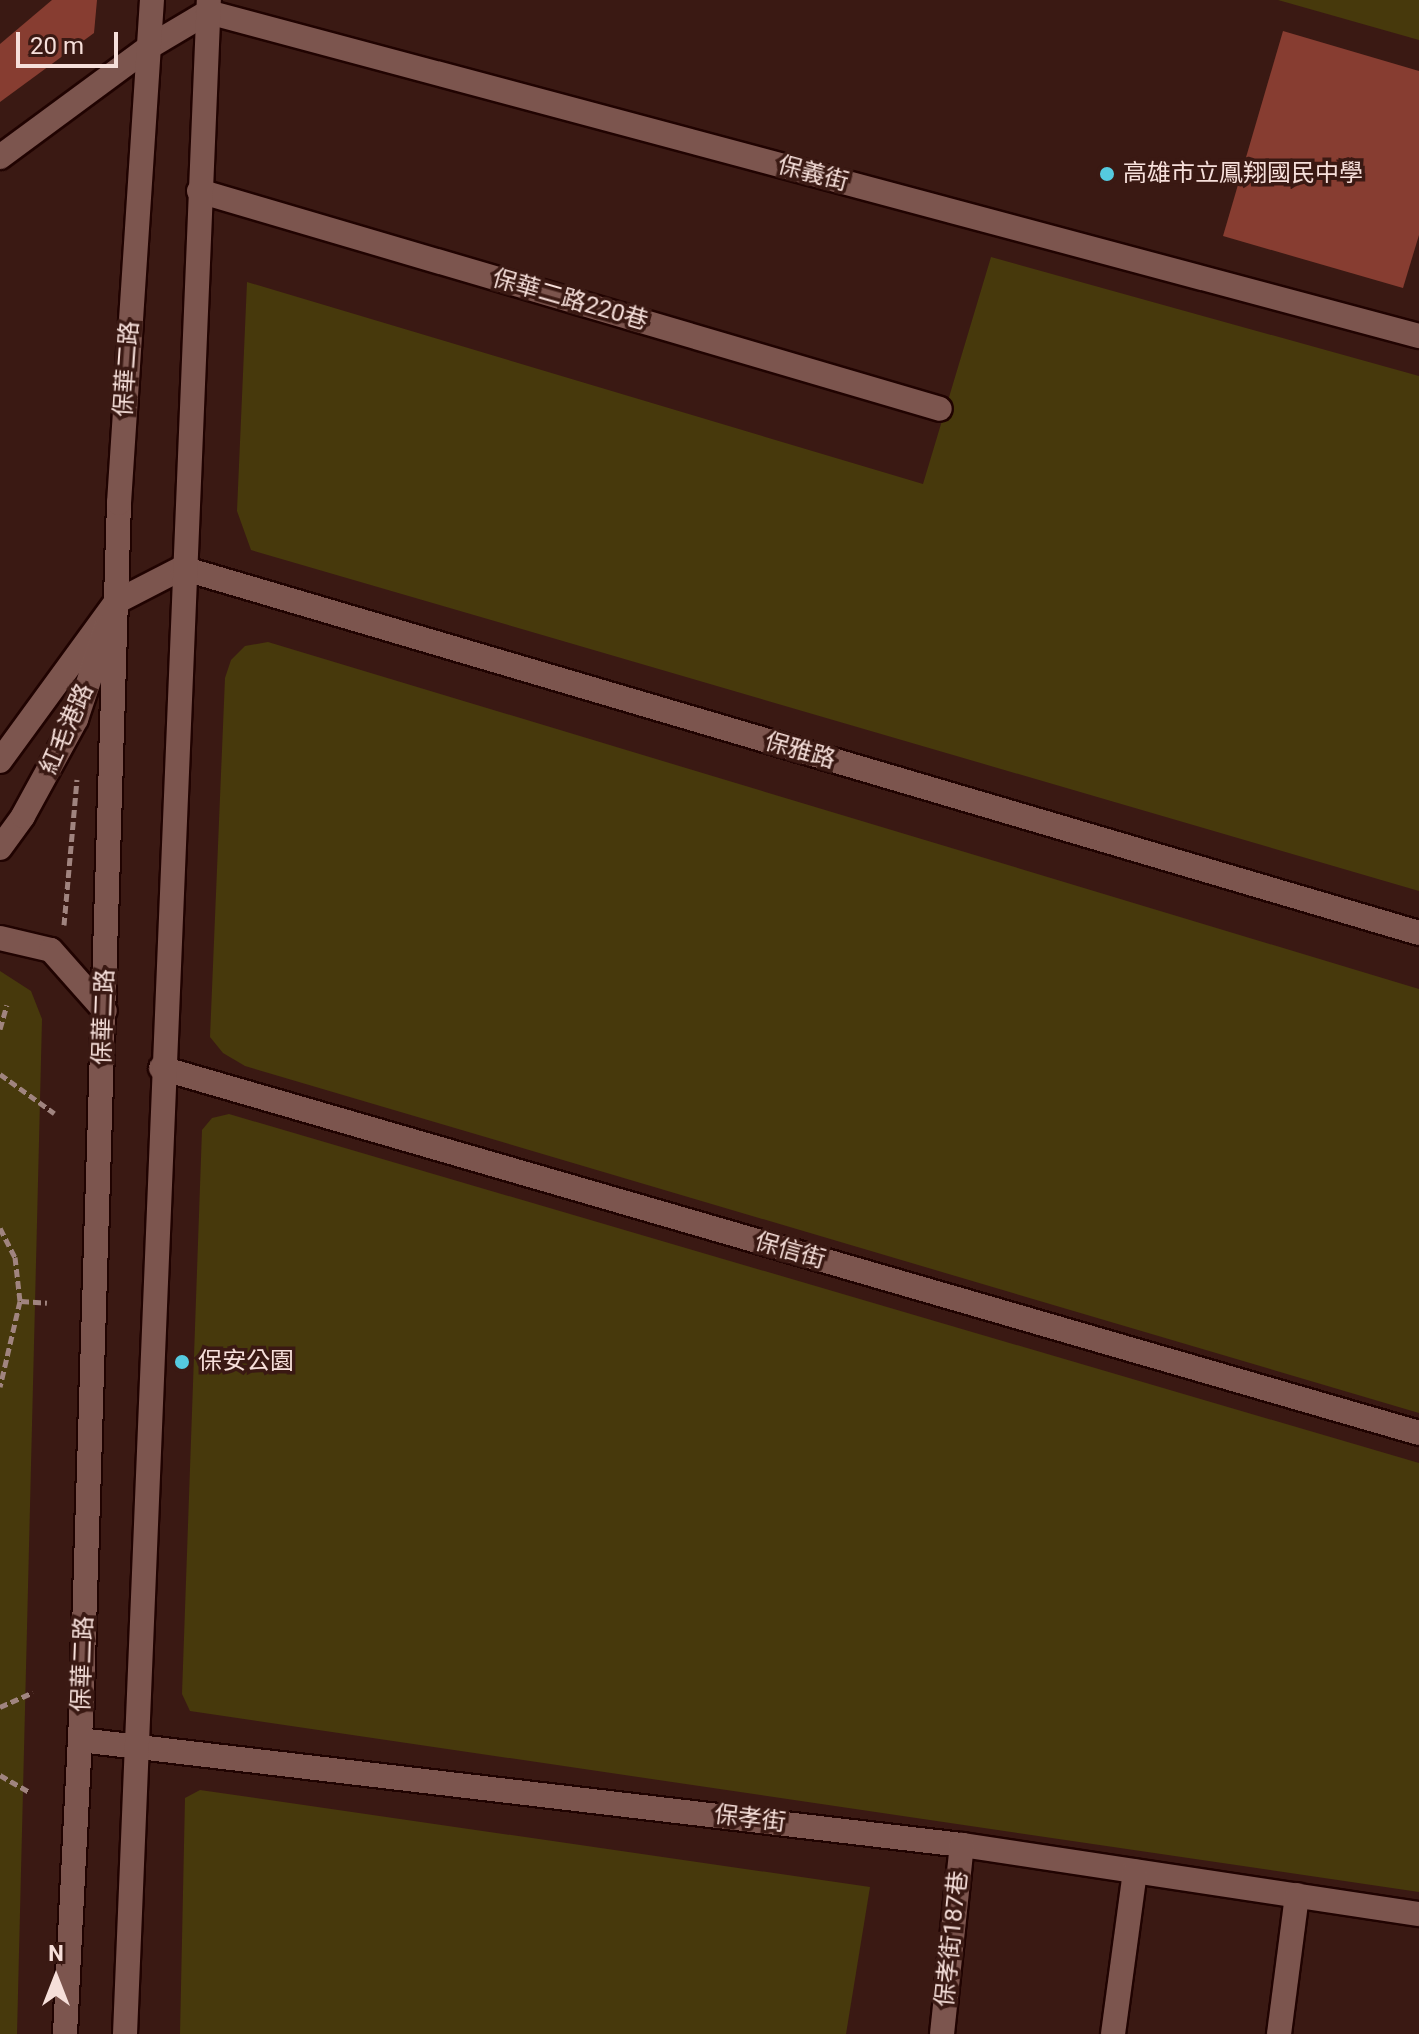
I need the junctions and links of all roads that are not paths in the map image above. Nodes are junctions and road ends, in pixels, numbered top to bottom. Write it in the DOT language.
graph roads {
  1 [pos="152,0"];
  2 [pos="208,6"];
  3 [pos="149,47"];
  4 [pos="0,157"];
  5 [pos="199,191"];
  6 [pos="1419,336"];
  7 [pos="940,409"];
  8 [pos="182,568"];
  9 [pos="116,602"];
  10 [pos="0,761"];
  11 [pos="0,848"];
  12 [pos="1419,933"];
  13 [pos="0,938"];
  14 [pos="105,1011"];
  15 [pos="161,1068"];
  16 [pos="1419,1433"];
  17 [pos="80,1740"];
  18 [pos="136,1744"];
  19 [pos="962,1845"];
  20 [pos="1135,1871"];
  21 [pos="1297,1895"];
  22 [pos="1419,1914"];
  23 [pos="65,2034"];
  24 [pos="125,2034"];
  25 [pos="942,2034"];
  26 [pos="1113,2034"];
  27 [pos="1279,2034"];
  1 -- 3 [label="street, 保華二路"];
  2 -- 3 [label="street"];
  2 -- 5 [label="street"];
  2 -- 6 [label="street, 保義街"];
  3 -- 4 [label="street"];
  3 -- 9 [label="street, 保華二路"];
  5 -- 7 [label="street, 保華二路220巷"];
  5 -- 8 [label="street"];
  8 -- 9 [label="street, 紅毛港路"];
  8 -- 12 [label="street, 保雅路"];
  8 -- 15 [label="street"];
  9 -- 10 [label="street, 紅毛港路"];
  9 -- 11 [label="street, 紅毛港路"];
  9 -- 14 [label="street, 保華二路"];
  13 -- 14 [label="street"];
  14 -- 17 [label="street, 保華二路"];
  15 -- 16 [label="street, 保信街"];
  15 -- 18 [label="street"];
  17 -- 18 [label="street, 保孝街"];
  17 -- 23 [label="street, 保華二路"];
  18 -- 19 [label="street, 保孝街"];
  18 -- 24 [label="street"];
  19 -- 20 [label="street, 保孝街"];
  19 -- 25 [label="street, 保孝街187巷"];
  20 -- 21 [label="street, 保孝街"];
  20 -- 26 [label="street"];
  21 -- 22 [label="street, 保孝街"];
  21 -- 27 [label="street"];
}
